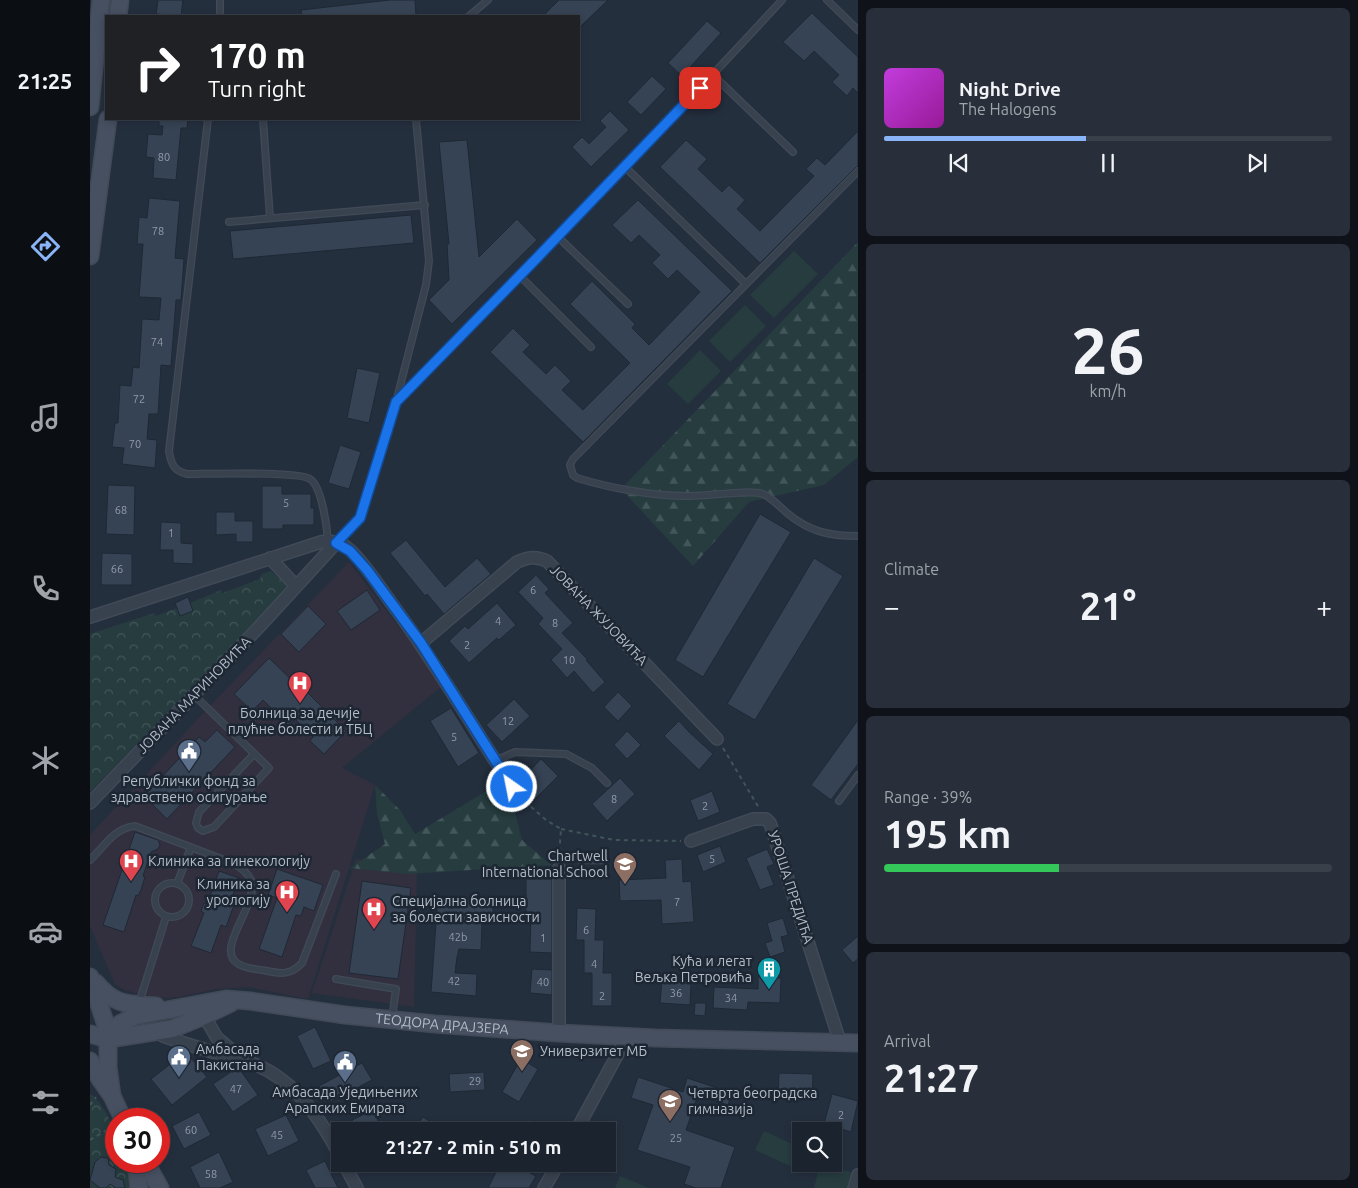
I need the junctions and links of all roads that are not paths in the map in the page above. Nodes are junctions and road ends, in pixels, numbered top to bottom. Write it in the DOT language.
graph roads {
  1 [pos="101,0"];
  2 [pos="120,0"];
  3 [pos="220,0"];
  4 [pos="480,0"];
  5 [pos="488,0"];
  6 [pos="782,0"];
  7 [pos="827,0"];
  8 [pos="477,10"];
  9 [pos="118,15"];
  10 [pos="220,15"];
  11 [pos="470,15"];
  12 [pos="858,30"];
  13 [pos="713,74"];
  14 [pos="90,107"];
  15 [pos="108,120"];
  16 [pos="208,120"];
  17 [pos="263,120"];
  18 [pos="416,120"];
  19 [pos="793,152"];
  20 [pos="625,167"];
  21 [pos="858,171"];
  22 [pos="425,205"];
  23 [pos="270,218"];
  24 [pos="229,222"];
  25 [pos="558,237"];
  26 [pos="90,256"];
  27 [pos="520,276"];
  28 [pos="746,284"];
  29 [pos="628,304"];
  30 [pos="591,347"];
  31 [pos="396,402"];
  32 [pos="858,536"];
  33 [pos="332,542"];
  34 [pos="270,558"];
  35 [pos="296,586"];
  36 [pos="90,617"];
  37 [pos="421,643"];
  38 [pos="194,695"];
  39 [pos="717,739"];
  40 [pos="254,754"];
  41 [pos="495,761"];
  42 [pos="858,775"];
  43 [pos="607,783"];
  44 [pos="512,787"];
  45 [pos="839,801"];
  46 [pos="90,803"];
  47 [pos="691,841"];
  48 [pos="191,847"];
  49 [pos="90,860"];
  50 [pos="559,868"];
  51 [pos="336,874"];
  52 [pos="178,884"];
  53 [pos="166,917"];
  54 [pos="90,976"];
  55 [pos="336,979"];
  56 [pos="237,1000"];
  57 [pos="138,1005"];
  58 [pos="189,1006"];
  59 [pos="168,1010"];
  60 [pos="204,1016"];
  61 [pos="392,1020"];
  62 [pos="153,1032"];
  63 [pos="559,1033"];
  64 [pos="90,1034"];
  65 [pos="627,1037"];
  66 [pos="109,1038"];
  67 [pos="840,1042"];
  68 [pos="858,1043"];
  69 [pos="90,1061"];
  70 [pos="244,1061"];
  71 [pos="100,1087"];
  72 [pos="111,1108"];
  73 [pos="581,1122"];
  74 [pos="331,1141"];
  75 [pos="348,1172"];
  76 [pos="553,1172"];
  77 [pos="137,1173"];
  78 [pos="152,1173"];
  79 [pos="858,1175"];
  80 [pos="139,1188"];
  81 [pos="160,1188"];
  82 [pos="357,1188"];
  83 [pos="544,1188"];
  84 [pos="854,1188"];
  1 -- 14 [label="main road"];
  2 -- 9 [label="main road"];
  3 -- 10 [label="lane"];
  4 -- 8 [label="lane"];
  5 -- 8 [label="lane"];
  6 -- 13 [label="lane"];
  7 -- 12 [label="lane"];
  8 -- 11 [label="lane"];
  13 -- 19 [label="lane"];
  13 -- 20 [label="lane"];
  15 -- 26 [label="main road"];
  16 -- 33 [label="lane"];
  17 -- 23 [label="lane"];
  18 -- 22 [label="lane"];
  20 -- 25 [label="lane"];
  20 -- 28 [label="lane"];
  21 -- 28 [label="lane"];
  22 -- 23 [label="lane"];
  22 -- 31 [label="lane"];
  23 -- 24 [label="lane"];
  25 -- 27 [label="lane"];
  25 -- 29 [label="lane"];
  27 -- 30 [label="lane"];
  27 -- 31 [label="lane"];
  28 -- 32 [label="lane"];
  31 -- 33 [label="lane"];
  33 -- 34 [label="street"];
  33 -- 35 [label="street, ЈОВАНА МАРИНОВИЋА"];
  33 -- 37 [label="street"];
  34 -- 35 [label="street"];
  34 -- 36 [label="street"];
  35 -- 38 [label="street, ЈОВАНА МАРИНОВИЋА"];
  37 -- 39 [label="street, ЈОВАНА ЖУЈОВИЋА"];
  37 -- 41 [label="street"];
  38 -- 40 [label="lane"];
  38 -- 46 [label="street, ЈОВАНА МАРИНОВИЋА"];
  40 -- 40 [label="lane"];
  41 -- 43 [label="lane"];
  41 -- 44 [label="street"];
  42 -- 45 [label="lane"];
  47 -- 67 [label="street, УРОША ПРЕДИЋА"];
  48 -- 49 [label="lane"];
  48 -- 51 [label="lane"];
  48 -- 52 [label="lane"];
  50 -- 63 [label="street"];
  52 -- 53 [label="lane"];
  52 -- 53 [label="lane"];
  53 -- 57 [label="lane"];
  54 -- 57 [label="main road"];
  54 -- 66 [label="main road"];
  55 -- 61 [label="lane"];
  56 -- 58 [label="main road, ТЕОДОРА ДРАЈЗЕРА"];
  56 -- 60 [label="main road"];
  56 -- 61 [label="main road, ТЕОДОРА ДРАЈЗЕРА"];
  57 -- 59 [label="main road"];
  58 -- 59 [label="main road, ТЕОДОРА ДРАЈЗЕРА"];
  58 -- 60 [label="street"];
  59 -- 66 [label="main road, ТЕОДОРА ДРАЈЗЕРА"];
  60 -- 62 [label="main road"];
  60 -- 70 [label="street"];
  61 -- 63 [label="main road, ТЕОДОРА ДРАЈЗЕРА"];
  62 -- 66 [label="main road"];
  62 -- 70 [label="street"];
  63 -- 65 [label="main road, ТЕОДОРА ДРАЈЗЕРА"];
  64 -- 66 [label="main road"];
  65 -- 67 [label="main road, ТЕОДОРА ДРАЈЗЕРА"];
  65 -- 73 [label="street"];
  66 -- 71 [label="main road"];
  67 -- 68 [label="main road, ТЕОДОРА ДРАЈЗЕРА"];
  69 -- 71 [label="main road"];
  70 -- 74 [label="street"];
  71 -- 72 [label="main road"];
  75 -- 82 [label="street"];
  76 -- 83 [label="street"];
  77 -- 80 [label="main road"];
  78 -- 81 [label="main road"];
  79 -- 84 [label="street"];
}
